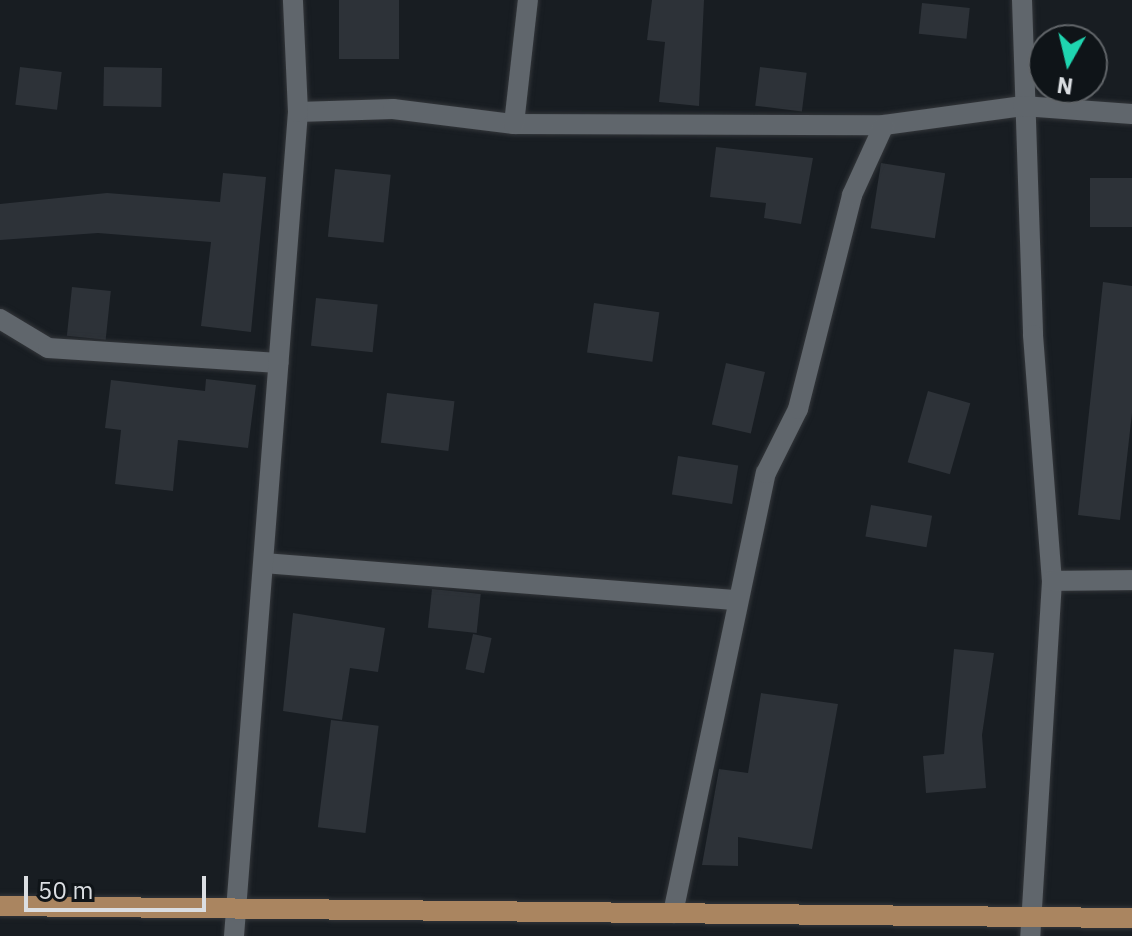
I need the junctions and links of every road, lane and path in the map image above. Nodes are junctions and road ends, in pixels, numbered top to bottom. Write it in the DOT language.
graph roads {
  1 [pos="293,0"];
  2 [pos="528,0"];
  3 [pos="1022,0"];
  4 [pos="1023,106"];
  5 [pos="298,112"];
  6 [pos="1132,114"];
  7 [pos="514,124"];
  8 [pos="884,125"];
  9 [pos="0,319"];
  10 [pos="279,363"];
  11 [pos="264,563"];
  12 [pos="1132,580"];
  13 [pos="1052,581"];
  14 [pos="734,600"];
  15 [pos="0,906"];
  16 [pos="237,906"];
  17 [pos="673,913"];
  18 [pos="1132,918"];
  19 [pos="1030,927"];
  20 [pos="234,936"];
  1 -- 5 [label="street"];
  2 -- 7 [label="street"];
  3 -- 4 [label="street"];
  4 -- 6 [label="street"];
  4 -- 8 [label="street"];
  4 -- 13 [label="street"];
  5 -- 7 [label="street"];
  5 -- 10 [label="street"];
  7 -- 8 [label="street"];
  8 -- 14 [label="street"];
  9 -- 10 [label="street"];
  10 -- 11 [label="street"];
  11 -- 14 [label="street"];
  11 -- 16 [label="street"];
  12 -- 13 [label="street"];
  13 -- 19 [label="street"];
  14 -- 17 [label="street"];
  15 -- 16 [label="main road"];
  16 -- 17 [label="main road"];
  16 -- 20 [label="street"];
  17 -- 19 [label="main road"];
  18 -- 19 [label="main road"];
}
